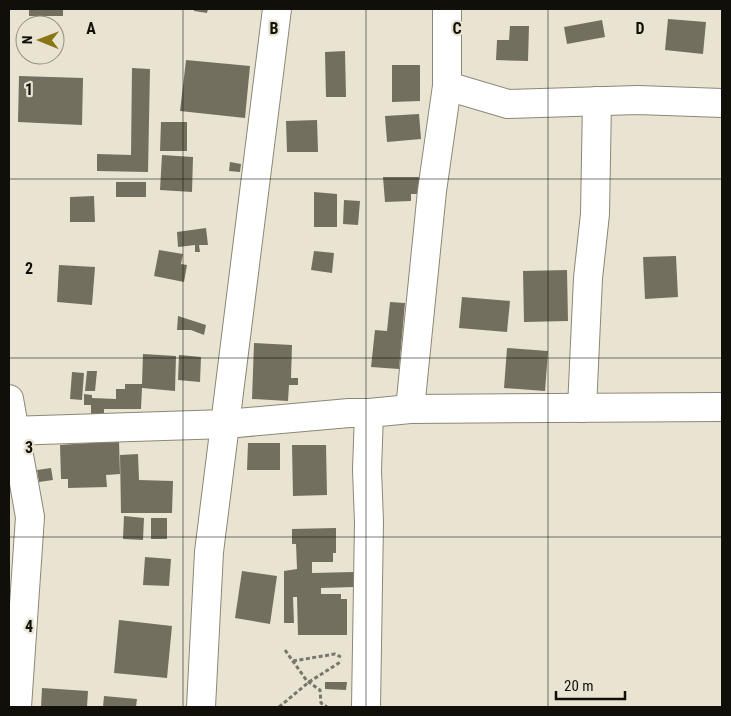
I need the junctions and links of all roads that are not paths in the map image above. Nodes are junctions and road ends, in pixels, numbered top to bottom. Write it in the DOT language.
graph roads {
  1 [pos="276,9"];
  2 [pos="447,9"];
  3 [pos="447,86"];
  4 [pos="597,101"];
  5 [pos="722,103"];
  6 [pos="9,399"];
  7 [pos="722,407"];
  8 [pos="582,408"];
  9 [pos="410,409"];
  10 [pos="369,414"];
  11 [pos="226,424"];
  12 [pos="12,431"];
  13 [pos="17,707"];
  14 [pos="201,707"];
  15 [pos="366,707"];
  1 -- 11 [label="street"];
  2 -- 3 [label="street"];
  3 -- 4 [label="street"];
  3 -- 9 [label="street"];
  4 -- 5 [label="street"];
  4 -- 8 [label="street"];
  6 -- 12 [label="street"];
  7 -- 8 [label="street"];
  8 -- 9 [label="street"];
  9 -- 10 [label="street"];
  10 -- 11 [label="street"];
  10 -- 15 [label="street"];
  11 -- 12 [label="street"];
  11 -- 14 [label="street"];
  12 -- 13 [label="street"];
}
